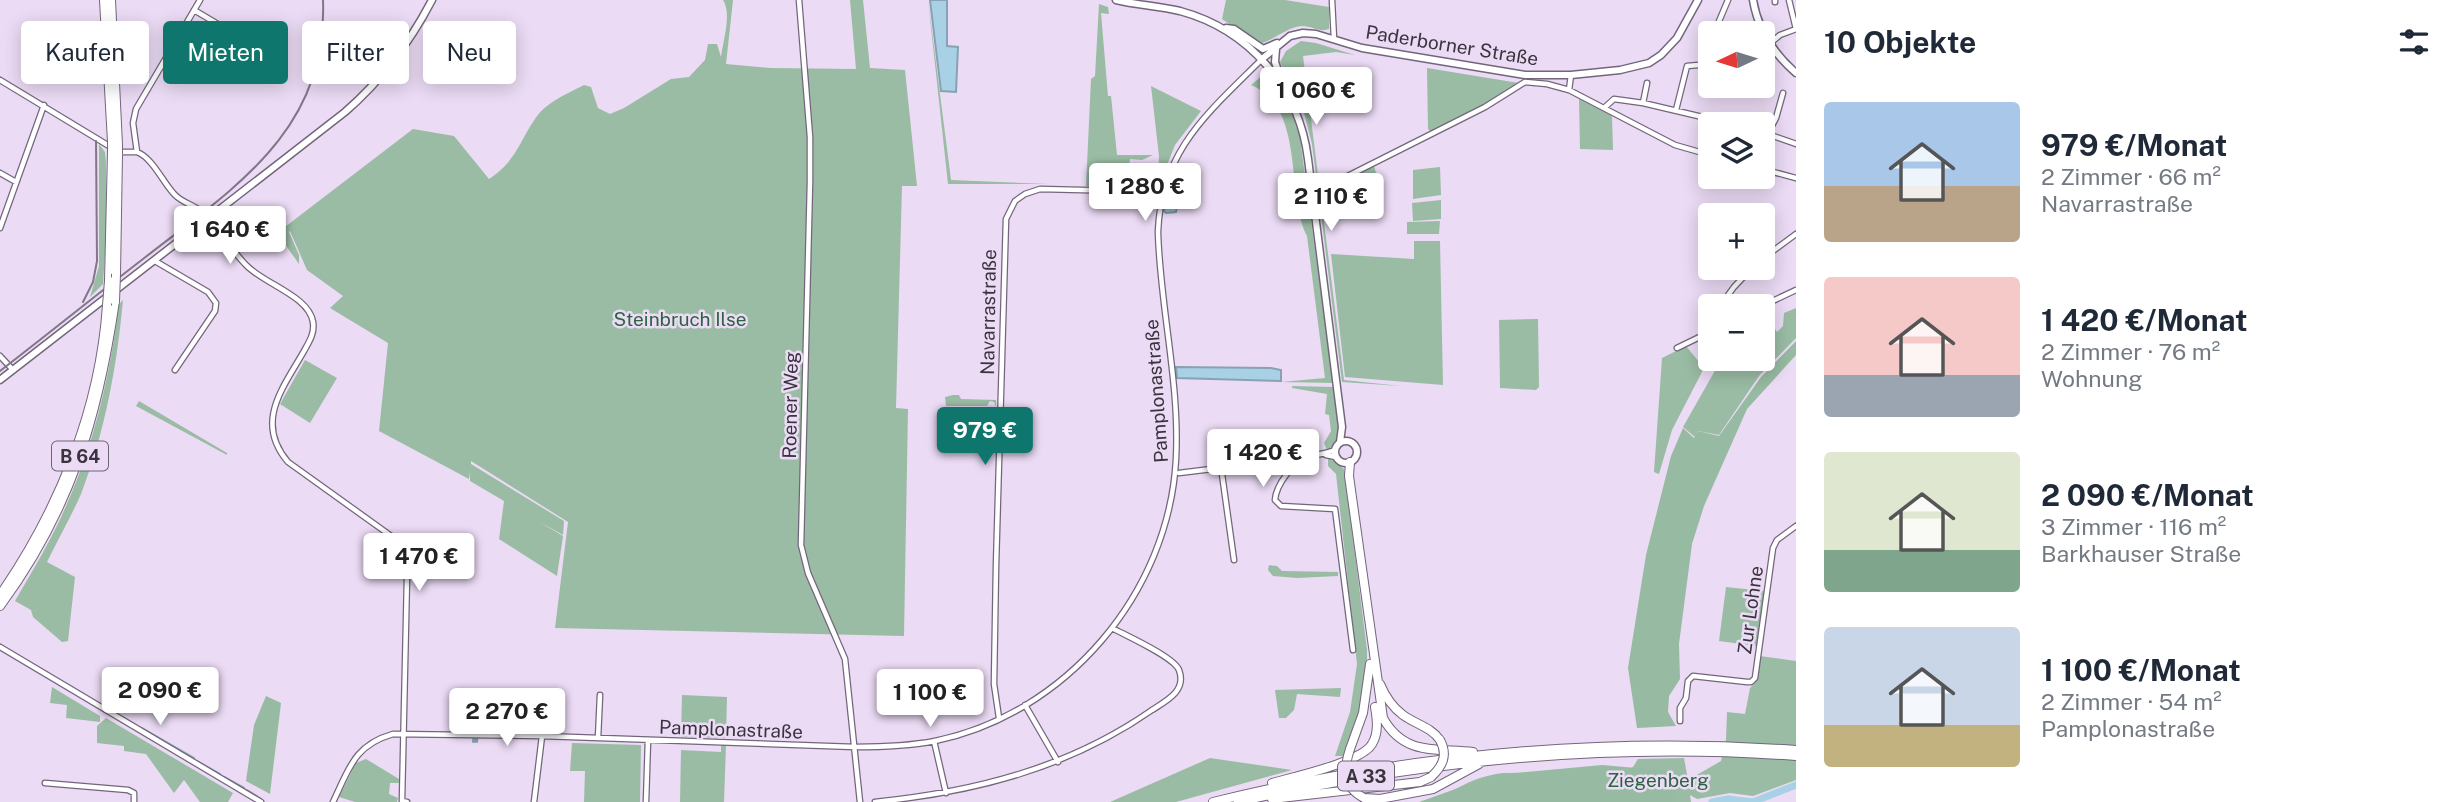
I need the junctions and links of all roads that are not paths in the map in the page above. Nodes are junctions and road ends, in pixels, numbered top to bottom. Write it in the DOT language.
graph roads {
  1 [pos="104,0"];
  2 [pos="111,0"];
  3 [pos="200,0"];
  4 [pos="432,0"];
  5 [pos="799,0"];
  6 [pos="1116,0"];
  7 [pos="1150,0"];
  8 [pos="1332,0"];
  9 [pos="1698,0"];
  10 [pos="1728,0"];
  11 [pos="1753,0"];
  12 [pos="1789,0"];
  13 [pos="1130,1"];
  14 [pos="1162,8"];
  15 [pos="194,10"];
  16 [pos="213,21"];
  17 [pos="1719,21"];
  18 [pos="1758,21"];
  19 [pos="1221,27"];
  20 [pos="1796,29"];
  21 [pos="1290,36"];
  22 [pos="1775,39"];
  23 [pos="1334,40"];
  24 [pos="1276,48"];
  25 [pos="1775,50"];
  26 [pos="1262,59"];
  27 [pos="1698,65"];
  28 [pos="1796,73"];
  29 [pos="1571,75"];
  30 [pos="0,80"];
  31 [pos="1647,83"];
  32 [pos="1284,88"];
  33 [pos="1569,90"];
  34 [pos="1783,93"];
  35 [pos="1643,103"];
  36 [pos="44,105"];
  37 [pos="1604,108"];
  38 [pos="1676,110"];
  39 [pos="1698,116"];
  40 [pos="1775,119"];
  41 [pos="1775,137"];
  42 [pos="1796,144"];
  43 [pos="115,148"];
  44 [pos="137,152"];
  45 [pos="1698,152"];
  46 [pos="1775,172"];
  47 [pos="0,173"];
  48 [pos="1796,178"];
  49 [pos="16,183"];
  50 [pos="1322,189"];
  51 [pos="1161,197"];
  52 [pos="209,219"];
  53 [pos="0,228"];
  54 [pos="1796,234"];
  55 [pos="1775,249"];
  56 [pos="155,261"];
  57 [pos="1741,280"];
  58 [pos="1796,290"];
  59 [pos="1729,294"];
  60 [pos="1775,300"];
  61 [pos="111,303"];
  62 [pos="1698,338"];
  63 [pos="1677,348"];
  64 [pos="0,356"];
  65 [pos="175,370"];
  66 [pos="13,371"];
  67 [pos="0,380"];
  68 [pos="1344,442"];
  69 [pos="1341,458"];
  70 [pos="1221,467"];
  71 [pos="1293,467"];
  72 [pos="1179,473"];
  73 [pos="1796,526"];
  74 [pos="1234,561"];
  75 [pos="2,599"];
  76 [pos="1112,628"];
  77 [pos="0,647"];
  78 [pos="1353,650"];
  79 [pos="1372,661"];
  80 [pos="600,695"];
  81 [pos="997,702"];
  82 [pos="1025,705"];
  83 [pos="1006,715"];
  84 [pos="999,718"];
  85 [pos="1680,721"];
  86 [pos="404,734"];
  87 [pos="542,736"];
  88 [pos="598,738"];
  89 [pos="648,740"];
  90 [pos="934,741"];
  91 [pos="855,747"];
  92 [pos="1628,749"];
  93 [pos="1796,750"];
  94 [pos="1796,756"];
  95 [pos="1492,757"];
  96 [pos="1058,762"];
  97 [pos="45,782"];
  98 [pos="946,793"];
  99 [pos="1246,794"];
  100 [pos="134,802"];
  101 [pos="261,802"];
  102 [pos="333,802"];
  103 [pos="402,802"];
  104 [pos="407,802"];
  105 [pos="534,802"];
  106 [pos="646,802"];
  107 [pos="860,802"];
  108 [pos="875,802"];
  109 [pos="1213,802"];
  110 [pos="1238,802"];
  111 [pos="1255,802"];
  1 -- 43 [label="highway, B 64"];
  2 -- 43 [label="highway, B 64"];
  3 -- 15 [label="street"];
  4 -- 52 [label="main road"];
  5 -- 91 [label="street, Roener Weg"];
  6 -- 13 [label="main road"];
  7 -- 14 [label="main road"];
  8 -- 23 [label="street"];
  9 -- 29 [label="main road, Paderborner Straße"];
  10 -- 17 [label="street"];
  11 -- 18 [label="main road"];
  12 -- 20 [label="street"];
  13 -- 14 [label="main road"];
  14 -- 19 [label="main road"];
  15 -- 16 [label="street"];
  15 -- 44 [label="street"];
  19 -- 21 [label="main road"];
  19 -- 26 [label="main road"];
  20 -- 22 [label="street"];
  21 -- 23 [label="main road, Paderborner Straße"];
  21 -- 24 [label="main road"];
  23 -- 29 [label="main road, Paderborner Straße"];
  24 -- 26 [label="main road"];
  24 -- 32 [label="main road"];
  25 -- 28 [label="main road"];
  26 -- 32 [label="main road"];
  26 -- 51 [label="street, Pamplonastraße"];
  27 -- 38 [label="street"];
  29 -- 33 [label="street"];
  30 -- 36 [label="street"];
  31 -- 35 [label="street"];
  32 -- 68 [label="main road"];
  33 -- 37 [label="street"];
  33 -- 50 [label="street"];
  34 -- 40 [label="street"];
  35 -- 37 [label="street"];
  35 -- 38 [label="street"];
  36 -- 44 [label="street"];
  36 -- 49 [label="street"];
  37 -- 45 [label="street"];
  38 -- 39 [label="street"];
  41 -- 42 [label="street"];
  43 -- 61 [label="highway, B 64, bridge"];
  43 -- 61 [label="highway, B 64, bridge"];
  44 -- 52 [label="street"];
  46 -- 48 [label="street"];
  47 -- 49 [label="street"];
  49 -- 53 [label="street"];
  51 -- 76 [label="street, Pamplonastraße"];
  51 -- 81 [label="street, Navarrastraße"];
  52 -- 56 [label="main road"];
  52 -- 86 [label="street"];
  54 -- 55 [label="street"];
  56 -- 65 [label="street"];
  56 -- 66 [label="main road"];
  57 -- 59 [label="street"];
  58 -- 60 [label="street"];
  61 -- 75 [label="highway, B 64"];
  62 -- 63 [label="street"];
  64 -- 66 [label="street"];
  66 -- 67 [label="main road"];
  68 -- 69 [label="main road"];
  68 -- 69 [label="main road"];
  69 -- 71 [label="street"];
  69 -- 79 [label="highway"];
  70 -- 71 [label="street"];
  70 -- 72 [label="street"];
  70 -- 74 [label="street"];
  71 -- 78 [label="street"];
  73 -- 85 [label="street, Zur Lohne"];
  76 -- 82 [label="street, Pamplonastraße"];
  76 -- 96 [label="street"];
  77 -- 101 [label="street"];
  79 -- 95 [label="highway"];
  79 -- 95 [label="highway, bridge"];
  79 -- 99 [label="highway"];
  79 -- 111 [label="highway, bridge"];
  80 -- 88 [label="street"];
  81 -- 83 [label="street"];
  81 -- 84 [label="street, Navarrastraße"];
  82 -- 83 [label="street, Pamplonastraße"];
  82 -- 96 [label="street"];
  83 -- 84 [label="street, Pamplonastraße"];
  84 -- 90 [label="street, Pamplonastraße"];
  86 -- 87 [label="street, Pamplonastraße"];
  86 -- 102 [label="street, Pamplonastraße"];
  86 -- 103 [label="street"];
  87 -- 88 [label="street, Pamplonastraße"];
  87 -- 105 [label="street"];
  88 -- 89 [label="street, Pamplonastraße"];
  89 -- 91 [label="street, Pamplonastraße"];
  89 -- 106 [label="street"];
  90 -- 91 [label="street, Pamplonastraße"];
  90 -- 98 [label="street"];
  91 -- 107 [label="street, Roener Weg"];
  92 -- 93 [label="highway, A 33"];
  92 -- 94 [label="highway, A 33"];
  92 -- 95 [label="highway, A 33"];
  95 -- 99 [label="highway, A 33"];
  95 -- 110 [label="highway, A 33"];
  96 -- 98 [label="street"];
  97 -- 100 [label="street"];
  98 -- 108 [label="street"];
  99 -- 109 [label="highway, A 33"];
  103 -- 104 [label="street"];
}
